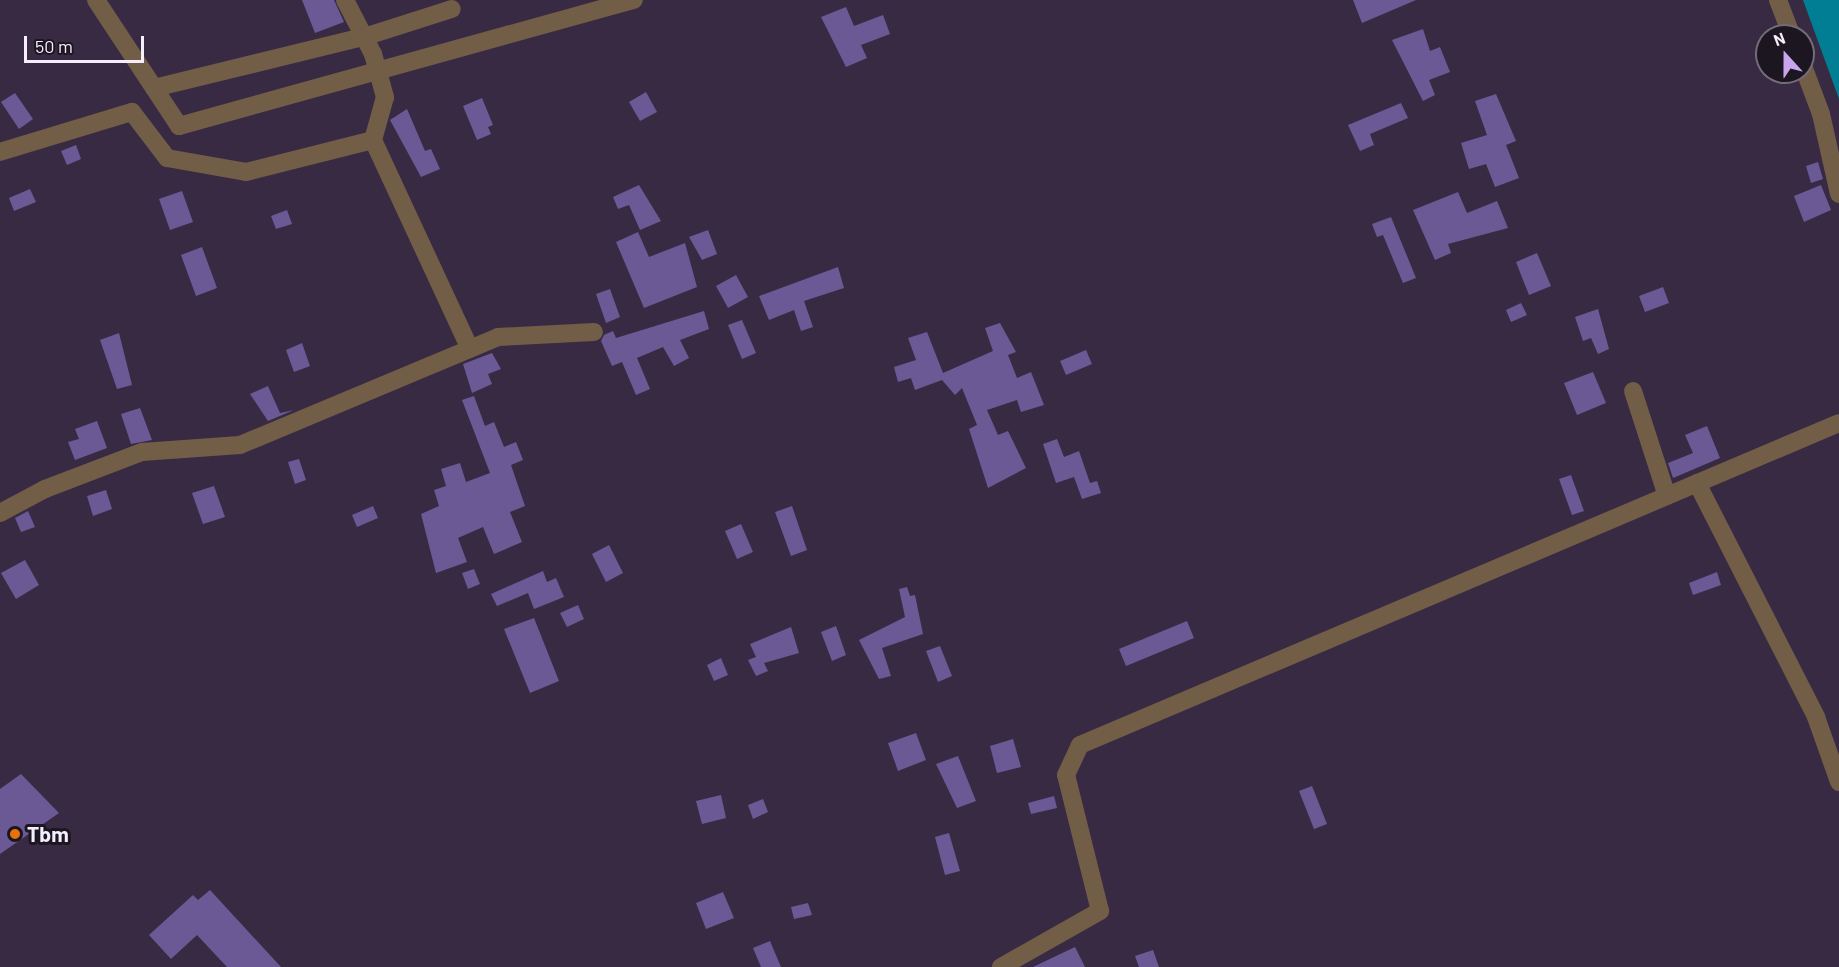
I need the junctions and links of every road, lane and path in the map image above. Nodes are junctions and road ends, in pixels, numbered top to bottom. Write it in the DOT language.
graph roads {
  1 [pos="96,0"];
  2 [pos="345,0"];
  3 [pos="634,0"];
  4 [pos="1778,0"];
  5 [pos="452,9"];
  6 [pos="1787,24"];
  7 [pos="364,37"];
  8 [pos="378,73"];
  9 [pos="1810,84"];
  10 [pos="154,88"];
  11 [pos="373,140"];
  12 [pos="0,152"];
  13 [pos="1839,194"];
  14 [pos="594,332"];
  15 [pos="470,349"];
  16 [pos="1633,391"];
  17 [pos="1839,423"];
  18 [pos="1697,483"];
  19 [pos="1666,493"];
  20 [pos="0,513"];
  21 [pos="1839,782"];
  22 [pos="1001,967"];
  1 -- 10 [label="street"];
  2 -- 7 [label="street"];
  3 -- 8 [label="street"];
  4 -- 6 [label="street"];
  5 -- 7 [label="street"];
  7 -- 8 [label="street"];
  7 -- 10 [label="street"];
  8 -- 10 [label="street"];
  8 -- 11 [label="street"];
  9 -- 13 [label="street"];
  11 -- 12 [label="street"];
  11 -- 15 [label="street"];
  14 -- 15 [label="street"];
  15 -- 20 [label="street"];
  16 -- 19 [label="street"];
  17 -- 18 [label="street"];
  18 -- 19 [label="street"];
  18 -- 21 [label="street"];
  19 -- 22 [label="street"];
}
